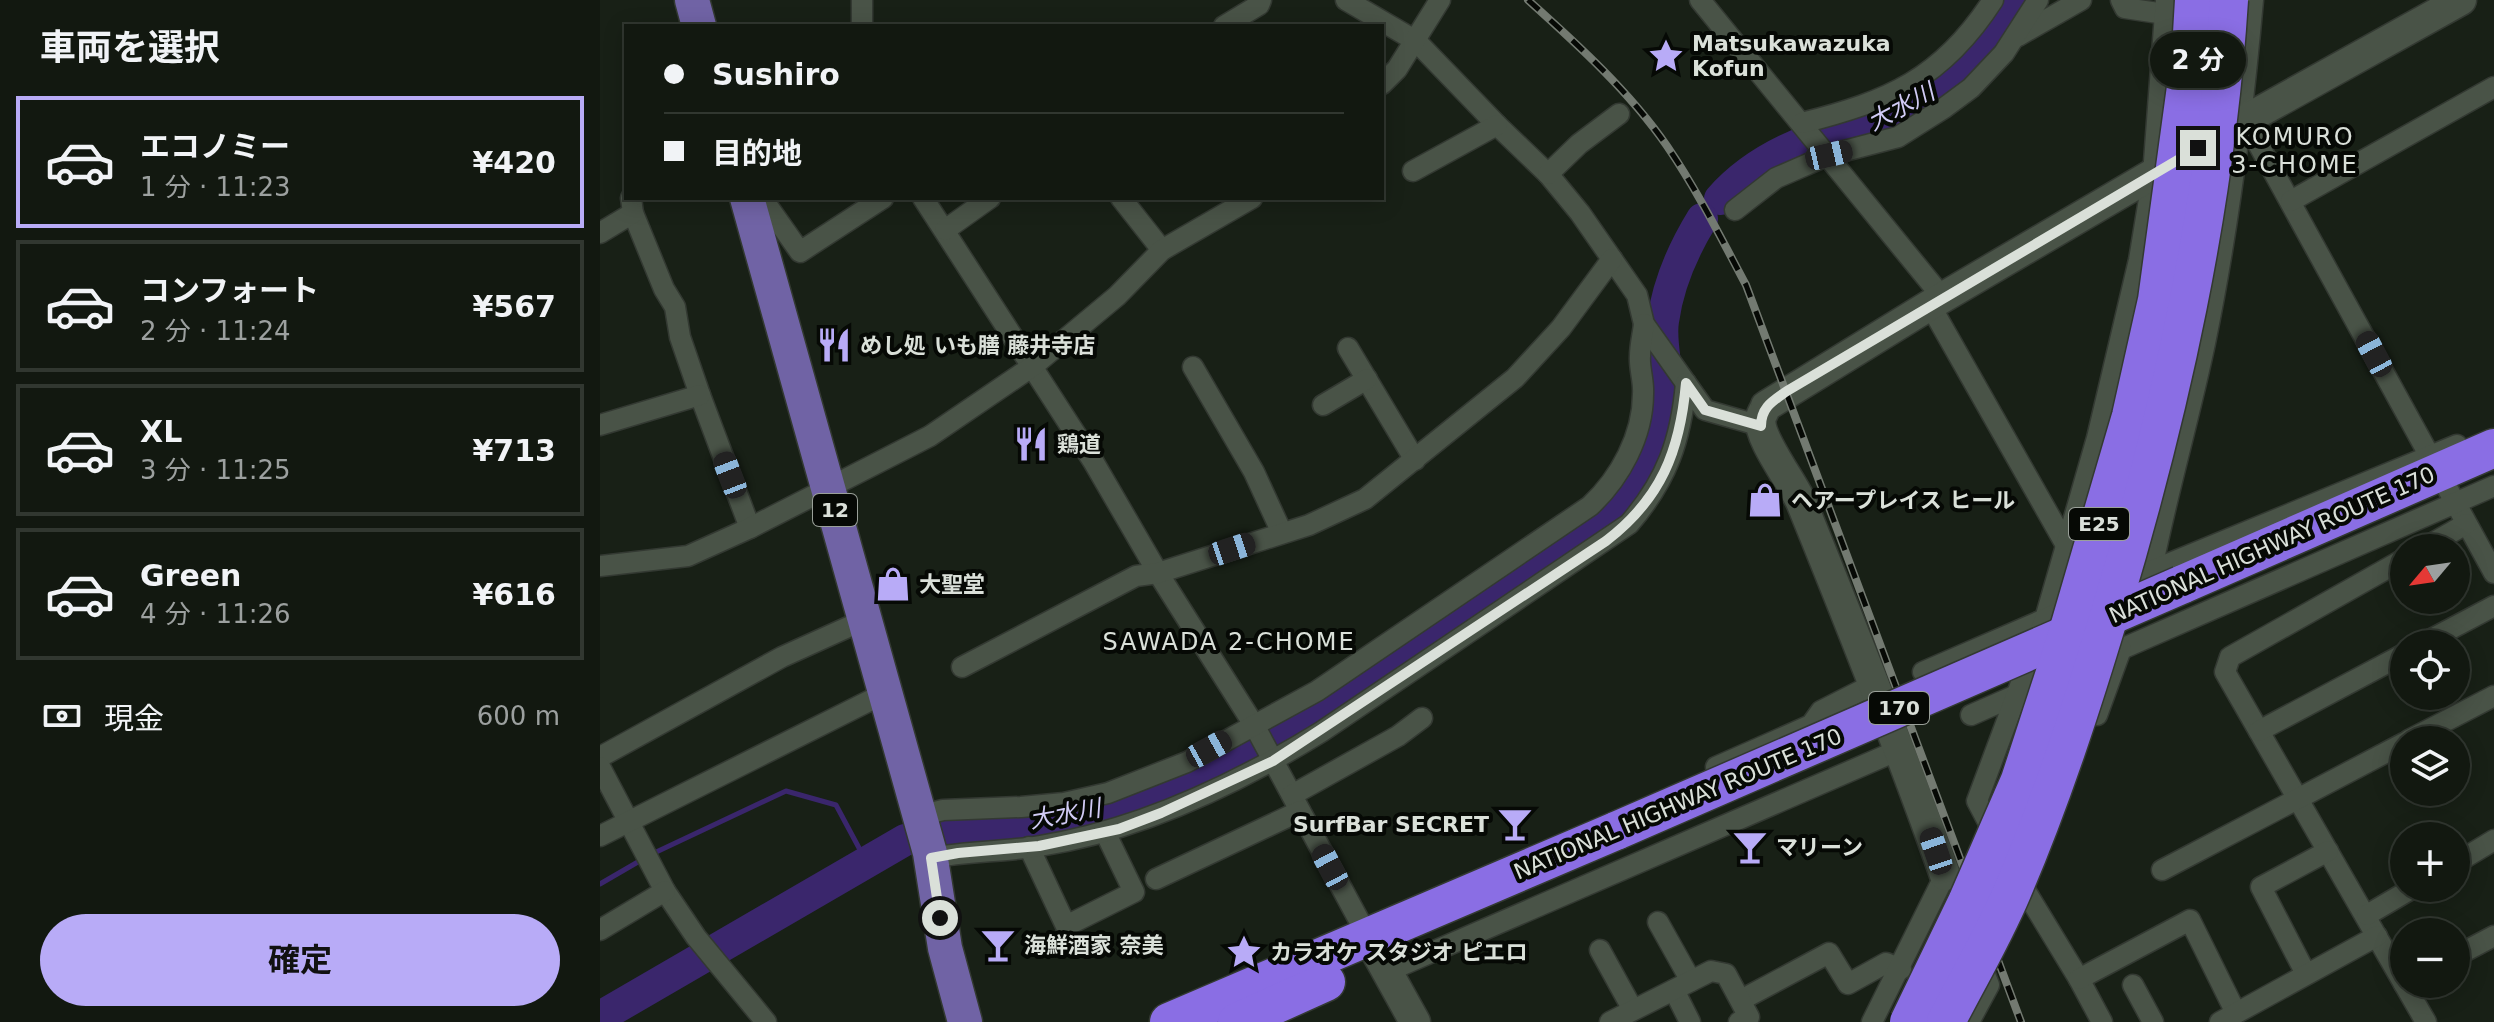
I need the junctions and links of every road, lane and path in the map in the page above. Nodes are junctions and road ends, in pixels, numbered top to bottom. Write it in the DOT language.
graph roads {
  1 [pos="862,0"];
  2 [pos="1261,0"];
  3 [pos="1346,0"];
  4 [pos="1440,0"];
  5 [pos="1700,0"];
  6 [pos="1993,0"];
  7 [pos="2038,0"];
  8 [pos="2081,0"];
  9 [pos="2121,0"];
  10 [pos="2229,0"];
  11 [pos="2253,0"];
  12 [pos="2461,0"];
  13 [pos="2175,5"];
  14 [pos="862,24"];
  15 [pos="1227,24"];
  16 [pos="2015,38"];
  17 [pos="1416,41"];
  18 [pos="1384,82"];
  19 [pos="2494,87"];
  20 [pos="1619,114"];
  21 [pos="2244,121"];
  22 [pos="1497,125"];
  23 [pos="1804,125"];
  24 [pos="1827,153"];
  25 [pos="1413,171"];
  26 [pos="1548,174"];
  27 [pos="2153,175"];
  28 [pos="748,200"];
  29 [pos="763,200"];
  30 [pos="880,200"];
  31 [pos="924,200"];
  32 [pos="987,200"];
  33 [pos="1123,200"];
  34 [pos="1244,200"];
  35 [pos="2291,201"];
  36 [pos="632,205"];
  37 [pos="1220,206"];
  38 [pos="1735,210"];
  39 [pos="945,230"];
  40 [pos="600,232"];
  41 [pos="1162,250"];
  42 [pos="1612,259"];
  43 [pos="1936,301"];
  44 [pos="1647,328"];
  45 [pos="1348,348"];
  46 [pos="1033,366"];
  47 [pos="1193,367"];
  48 [pos="1367,379"];
  49 [pos="1683,380"];
  50 [pos="700,395"];
  51 [pos="1323,405"];
  52 [pos="600,425"];
  53 [pos="1761,426"];
  54 [pos="2494,432"];
  55 [pos="2494,448"];
  56 [pos="1415,460"];
  57 [pos="2494,469"];
  58 [pos="2443,480"];
  59 [pos="828,486"];
  60 [pos="2494,486"];
  61 [pos="2466,524"];
  62 [pos="750,528"];
  63 [pos="1282,533"];
  64 [pos="2448,534"];
  65 [pos="2066,545"];
  66 [pos="600,566"];
  67 [pos="2390,567"];
  68 [pos="1158,573"];
  69 [pos="2494,573"];
  70 [pos="2173,585"];
  71 [pos="2494,606"];
  72 [pos="866,619"];
  73 [pos="2045,619"];
  74 [pos="2449,630"];
  75 [pos="2121,649"];
  76 [pos="2390,661"];
  77 [pos="962,667"];
  78 [pos="1923,672"];
  79 [pos="1874,684"];
  80 [pos="885,693"];
  81 [pos="2017,695"];
  82 [pos="2494,696"];
  83 [pos="1971,715"];
  84 [pos="1422,718"];
  85 [pos="2436,726"];
  86 [pos="1256,729"];
  87 [pos="2259,731"];
  88 [pos="1901,749"];
  89 [pos="2390,750"];
  90 [pos="600,757"];
  91 [pos="1272,759"];
  92 [pos="600,767"];
  93 [pos="2297,798"];
  94 [pos="1296,803"];
  95 [pos="628,822"];
  96 [pos="1105,832"];
  97 [pos="600,836"];
  98 [pos="925,837"];
  99 [pos="2494,840"];
  100 [pos="1029,847"];
  101 [pos="2328,851"];
  102 [pos="2470,855"];
  103 [pos="2162,870"];
  104 [pos="1945,875"];
  105 [pos="1156,879"];
  106 [pos="665,891"];
  107 [pos="2028,898"];
  108 [pos="2390,902"];
  109 [pos="2367,915"];
  110 [pos="1658,922"];
  111 [pos="600,930"];
  112 [pos="2377,936"];
  113 [pos="2494,936"];
  114 [pos="1373,947"];
  115 [pos="2470,949"];
  116 [pos="1600,950"];
  117 [pos="2390,959"];
  118 [pos="1901,969"];
  119 [pos="2306,974"];
  120 [pos="2079,979"];
  121 [pos="1682,985"];
  122 [pos="2133,985"];
  123 [pos="2412,998"];
  124 [pos="1741,1000"];
  125 [pos="1633,1010"];
  126 [pos="2228,1017"];
  127 [pos="766,1022"];
  128 [pos="965,1022"];
  129 [pos="990,1022"];
  130 [pos="1169,1022"];
  131 [pos="1237,1022"];
  132 [pos="1415,1022"];
  133 [pos="1610,1022"];
  134 [pos="1690,1022"];
  135 [pos="1739,1022"];
  136 [pos="1872,1022"];
  137 [pos="1909,1022"];
  138 [pos="1946,1022"];
  139 [pos="1969,1022"];
  140 [pos="2102,1022"];
  141 [pos="2153,1022"];
  142 [pos="2426,1022"];
  1 -- 14 [label="street"];
  2 -- 15 [label="street"];
  3 -- 17 [label="street"];
  4 -- 17 [label="street"];
  5 -- 23 [label="street"];
  6 -- 23 [label="street"];
  7 -- 16 [label="street"];
  8 -- 16 [label="street"];
  9 -- 13 [label="street"];
  10 -- 138 [label="highway, E25, bridge"];
  11 -- 21 [label="street"];
  12 -- 21 [label="street"];
  13 -- 27 [label="street"];
  13 -- 137 [label="highway, E25, bridge"];
  16 -- 24 [label="street"];
  17 -- 18 [label="street"];
  17 -- 22 [label="street"];
  19 -- 35 [label="street"];
  20 -- 26 [label="street"];
  21 -- 27 [label="street"];
  21 -- 35 [label="street"];
  21 -- 70 [label="street"];
  22 -- 25 [label="street"];
  22 -- 26 [label="street"];
  23 -- 24 [label="street"];
  24 -- 38 [label="street"];
  24 -- 43 [label="street"];
  26 -- 42 [label="street"];
  27 -- 43 [label="street"];
  27 -- 65 [label="street"];
  28 -- 59 [label="main road, 12"];
  29 -- 30 [label="street"];
  31 -- 39 [label="street"];
  32 -- 39 [label="street"];
  33 -- 41 [label="street"];
  34 -- 37 [label="street"];
  35 -- 58 [label="street"];
  36 -- 40 [label="street"];
  36 -- 50 [label="street"];
  37 -- 41 [label="street"];
  39 -- 46 [label="street"];
  41 -- 46 [label="street"];
  42 -- 44 [label="street"];
  42 -- 56 [label="street"];
  43 -- 53 [label="street"];
  43 -- 65 [label="street"];
  44 -- 49 [label="street"];
  44 -- 86 [label="street"];
  45 -- 48 [label="street"];
  46 -- 59 [label="street"];
  46 -- 68 [label="street"];
  47 -- 63 [label="street"];
  48 -- 51 [label="street"];
  48 -- 56 [label="street"];
  49 -- 53 [label="street"];
  49 -- 91 [label="street"];
  50 -- 52 [label="street"];
  50 -- 62 [label="street"];
  53 -- 79 [label="street"];
  54 -- 58 [label="street"];
  55 -- 58 [label="highway, NATIONAL HIGHWAY ROUTE 170 / 170"];
  56 -- 63 [label="street"];
  57 -- 58 [label="highway, NATIONAL HIGHWAY ROUTE 170 / 170"];
  58 -- 60 [label="street"];
  58 -- 61 [label="street"];
  58 -- 70 [label="highway, NATIONAL HIGHWAY ROUTE 170 / 170"];
  58 -- 75 [label="street"];
  59 -- 62 [label="street"];
  59 -- 72 [label="main road, 12"];
  61 -- 64 [label="street"];
  61 -- 69 [label="street"];
  62 -- 66 [label="street"];
  63 -- 68 [label="street"];
  65 -- 73 [label="street"];
  67 -- 87 [label="street"];
  68 -- 77 [label="street"];
  68 -- 86 [label="street"];
  70 -- 73 [label="street"];
  70 -- 114 [label="highway, NATIONAL HIGHWAY ROUTE 170 / 170, bridge"];
  71 -- 74 [label="street"];
  72 -- 80 [label="main road, 12"];
  72 -- 90 [label="street"];
  73 -- 78 [label="street"];
  73 -- 81 [label="street"];
  75 -- 81 [label="street"];
  75 -- 107 [label="street"];
  76 -- 87 [label="street"];
  79 -- 88 [label="street"];
  79 -- 114 [label="street"];
  80 -- 95 [label="street"];
  80 -- 98 [label="main road, 12"];
  81 -- 83 [label="street"];
  81 -- 107 [label="street"];
  82 -- 85 [label="street"];
  84 -- 94 [label="street"];
  86 -- 91 [label="street"];
  86 -- 98 [label="street"];
  87 -- 93 [label="street"];
  88 -- 104 [label="street"];
  88 -- 114 [label="street"];
  89 -- 93 [label="street"];
  91 -- 94 [label="street"];
  91 -- 96 [label="street"];
  92 -- 95 [label="street"];
  93 -- 101 [label="street"];
  93 -- 103 [label="street"];
  94 -- 105 [label="street"];
  94 -- 114 [label="street"];
  95 -- 97 [label="street"];
  95 -- 106 [label="street"];
  96 -- 100 [label="street"];
  96 -- 100 [label="street"];
  98 -- 100 [label="street"];
  98 -- 128 [label="main road, 12"];
  98 -- 129 [label="main road, 12"];
  99 -- 102 [label="street"];
  101 -- 109 [label="street"];
  101 -- 119 [label="street"];
  104 -- 118 [label="street"];
  104 -- 139 [label="street"];
  106 -- 111 [label="street"];
  106 -- 127 [label="street"];
  107 -- 120 [label="street"];
  108 -- 109 [label="street"];
  109 -- 112 [label="street"];
  110 -- 121 [label="street"];
  112 -- 117 [label="street"];
  112 -- 119 [label="street"];
  113 -- 115 [label="street"];
  114 -- 130 [label="highway, NATIONAL HIGHWAY ROUTE 170 / 170"];
  114 -- 131 [label="highway, NATIONAL HIGHWAY ROUTE 170 / 170"];
  114 -- 132 [label="street"];
  116 -- 125 [label="street"];
  118 -- 124 [label="street"];
  118 -- 136 [label="street"];
  119 -- 126 [label="street"];
  120 -- 126 [label="street"];
  120 -- 140 [label="street"];
  121 -- 124 [label="street"];
  121 -- 125 [label="street"];
  121 -- 134 [label="street"];
  122 -- 141 [label="street"];
  123 -- 142 [label="street"];
  124 -- 135 [label="street"];
  125 -- 133 [label="street"];
}
